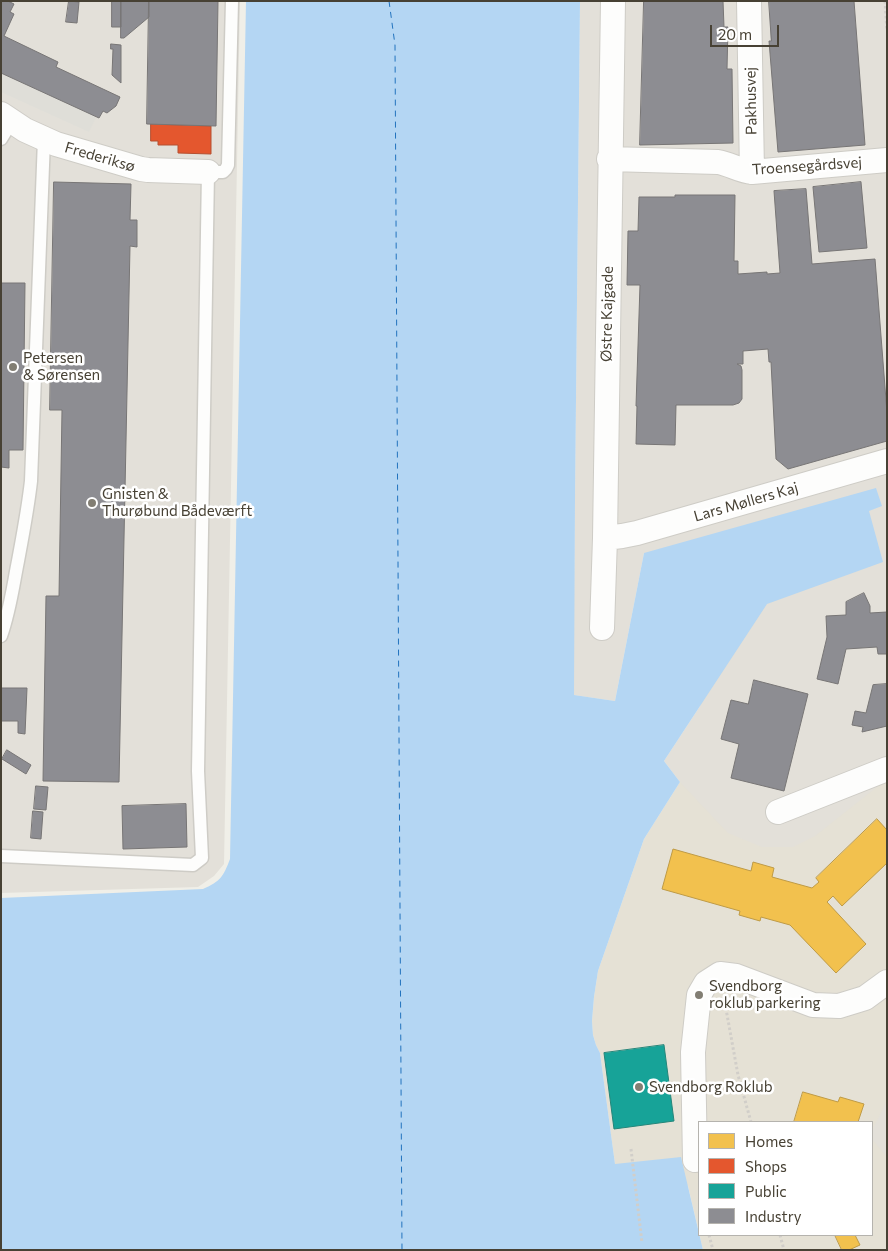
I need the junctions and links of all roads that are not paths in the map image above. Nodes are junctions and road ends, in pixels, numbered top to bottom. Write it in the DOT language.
graph roads {
  1 [pos="232,1"];
  2 [pos="612,1"];
  3 [pos="749,1"];
  4 [pos="5,125"];
  5 [pos="44,139"];
  6 [pos="609,159"];
  7 [pos="887,160"];
  8 [pos="208,172"];
  9 [pos="752,172"];
  10 [pos="887,462"];
  11 [pos="605,538"];
  12 [pos="602,628"];
  13 [pos="1,636"];
  14 [pos="887,769"];
  15 [pos="778,812"];
  16 [pos="1,856"];
  17 [pos="887,982"];
  18 [pos="695,1160"];
  1 -- 8 [label="lane"];
  2 -- 6 [label="street, Østre Kajgade"];
  3 -- 9 [label="street, Pakhusvej"];
  4 -- 5 [label="street, Frederiksø"];
  5 -- 8 [label="street, Frederiksø"];
  5 -- 13 [label="lane"];
  6 -- 9 [label="street, Troensegårdsvej"];
  6 -- 11 [label="street, Østre Kajgade"];
  7 -- 9 [label="street, Troensegårdsvej"];
  8 -- 16 [label="lane"];
  10 -- 11 [label="street, Lars Møllers Kaj"];
  11 -- 12 [label="street, Østre Kajgade"];
  14 -- 15 [label="street"];
  17 -- 18 [label="street"];
}
